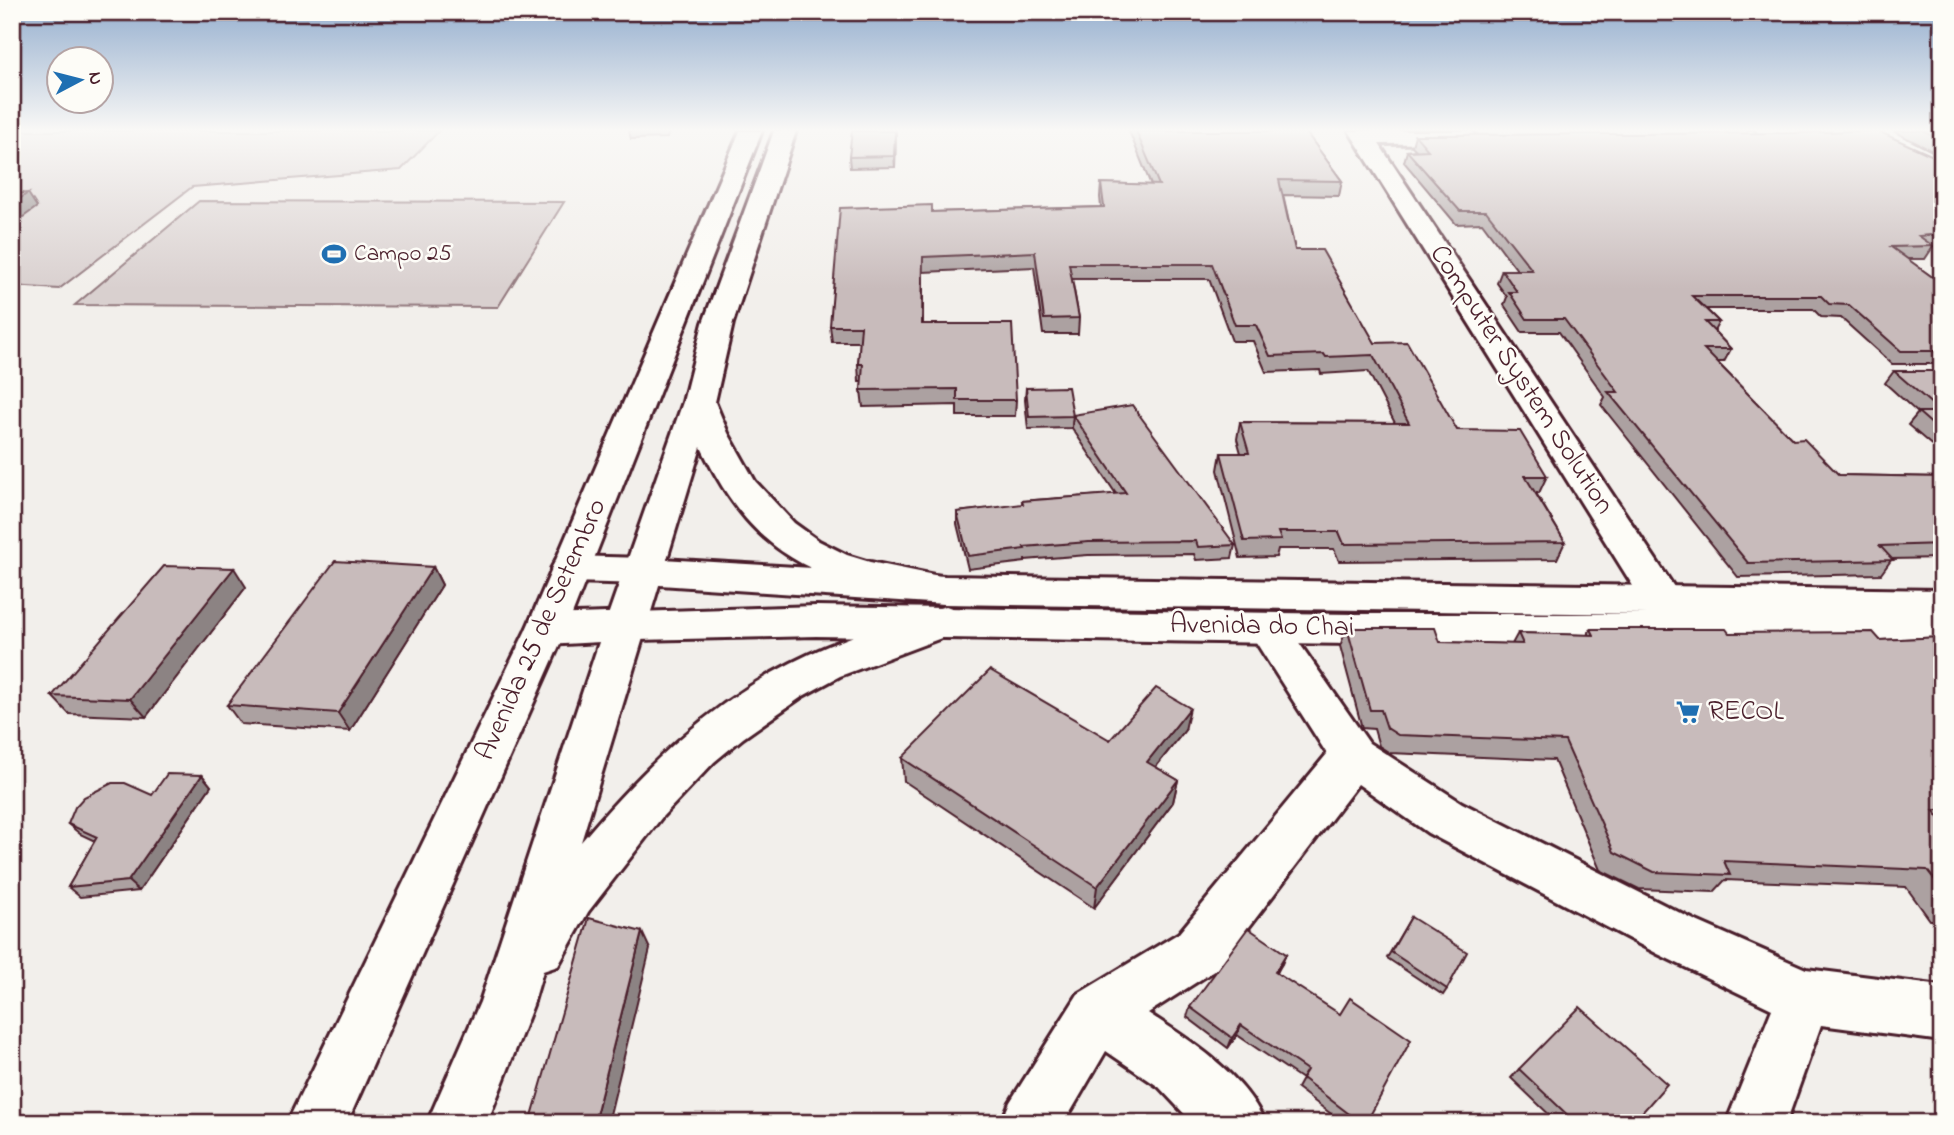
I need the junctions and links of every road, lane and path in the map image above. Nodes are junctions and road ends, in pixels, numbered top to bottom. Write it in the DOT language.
graph roads {
  1 [pos="729,184"];
  2 [pos="767,184"];
  3 [pos="1394,184"];
  4 [pos="699,402"];
  5 [pos="570,569"];
  6 [pos="645,571"];
  7 [pos="1942,604"];
  8 [pos="945,605"];
  9 [pos="1673,616"];
  10 [pos="625,624"];
  11 [pos="1267,628"];
  12 [pos="546,630"];
  13 [pos="1942,631"];
  14 [pos="1353,756"];
  15 [pos="1804,996"];
  16 [pos="506,1005"];
  17 [pos="1098,1013"];
  18 [pos="1942,1014"];
  19 [pos="317,1123"];
  20 [pos="457,1123"];
  21 [pos="1031,1123"];
  22 [pos="1235,1123"];
  23 [pos="1756,1123"];
  1 -- 5 [label="main road, Avenida 25 de Setembro"];
  2 -- 4 [label="main road"];
  3 -- 9 [label="main road, Computer System Solution"];
  4 -- 6 [label="main road"];
  4 -- 8 [label="main road"];
  5 -- 6 [label="main road, Avenida do Chai"];
  5 -- 12 [label="main road, Avenida 25 de Setembro"];
  6 -- 8 [label="main road, Avenida do Chai"];
  6 -- 10 [label="main road"];
  7 -- 9 [label="main road, Avenida do Chai"];
  8 -- 9 [label="main road, Avenida do Chai"];
  8 -- 10 [label="main road, Avenida do Chai"];
  8 -- 11 [label="main road, Avenida do Chai"];
  8 -- 16 [label="main road"];
  9 -- 11 [label="main road, Avenida do Chai"];
  9 -- 13 [label="main road, Avenida do Chai"];
  10 -- 12 [label="main road, Avenida do Chai"];
  10 -- 16 [label="main road"];
  11 -- 14 [label="main road"];
  12 -- 19 [label="main road, Avenida 25 de Setembro"];
  14 -- 15 [label="main road"];
  14 -- 17 [label="main road"];
  15 -- 18 [label="main road"];
  15 -- 23 [label="main road"];
  16 -- 20 [label="main road"];
  17 -- 21 [label="main road"];
  17 -- 22 [label="main road"];
}
